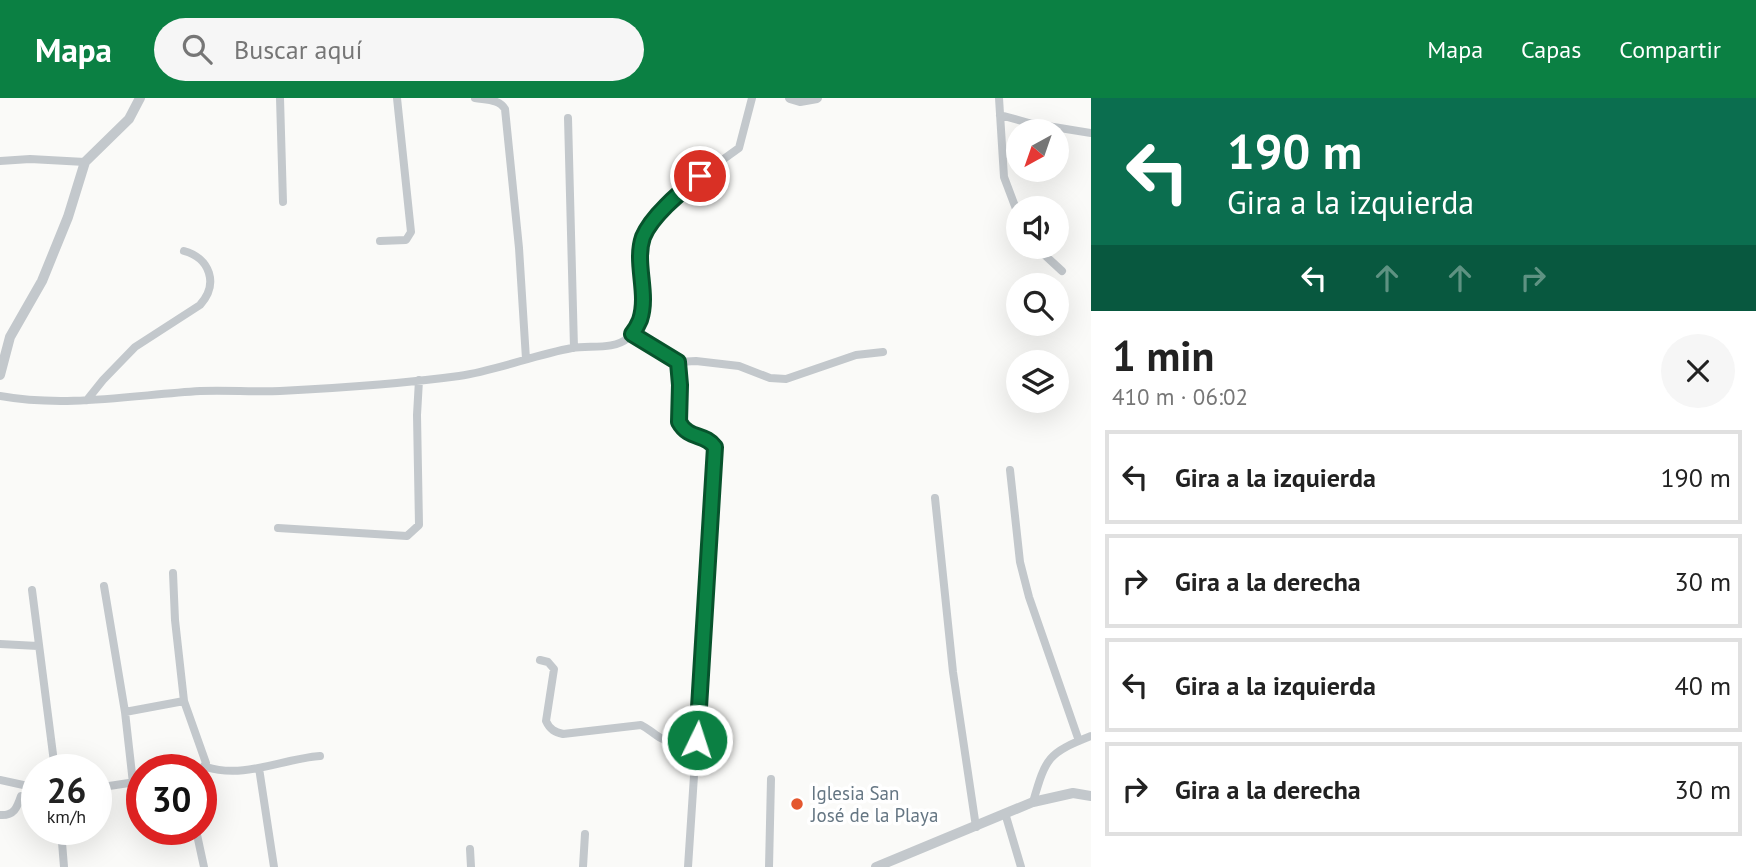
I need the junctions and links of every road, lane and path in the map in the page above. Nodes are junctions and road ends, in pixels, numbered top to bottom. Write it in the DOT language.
graph roads {
  1 [pos="140,98"];
  2 [pos="280,98"];
  3 [pos="397,98"];
  4 [pos="475,98"];
  5 [pos="752,98"];
  6 [pos="790,98"];
  7 [pos="817,98"];
  8 [pos="999,98"];
  9 [pos="1000,116"];
  10 [pos="568,118"];
  11 [pos="1091,133"];
  12 [pos="0,160"];
  13 [pos="85,162"];
  14 [pos="1011,196"];
  15 [pos="283,202"];
  16 [pos="380,241"];
  17 [pos="184,251"];
  18 [pos="1050,259"];
  19 [pos="1062,271"];
  20 [pos="632,334"];
  21 [pos="574,348"];
  22 [pos="883,352"];
  23 [pos="526,359"];
  24 [pos="678,362"];
  25 [pos="0,375"];
  26 [pos="419,380"];
  27 [pos="0,396"];
  28 [pos="87,400"];
  29 [pos="1010,470"];
  30 [pos="935,498"];
  31 [pos="278,528"];
  32 [pos="173,573"];
  33 [pos="104,586"];
  34 [pos="32,590"];
  35 [pos="0,644"];
  36 [pos="38,646"];
  37 [pos="540,660"];
  38 [pos="184,701"];
  39 [pos="125,712"];
  40 [pos="1091,736"];
  41 [pos="697,740"];
  42 [pos="1079,741"];
  43 [pos="53,754"];
  44 [pos="132,754"];
  45 [pos="202,754"];
  46 [pos="320,756"];
  47 [pos="258,768"];
  48 [pos="217,770"];
  49 [pos="771,779"];
  50 [pos="0,780"];
  51 [pos="21,785"];
  52 [pos="21,796"];
  53 [pos="1091,796"];
  54 [pos="1033,802"];
  55 [pos="1004,813"];
  56 [pos="0,815"];
  57 [pos="976,827"];
  58 [pos="585,834"];
  59 [pos="62,845"];
  60 [pos="199,845"];
  61 [pos="470,849"];
  62 [pos="883,865"];
  63 [pos="64,867"];
  64 [pos="204,867"];
  65 [pos="274,867"];
  66 [pos="471,867"];
  67 [pos="583,867"];
  68 [pos="688,867"];
  69 [pos="769,867"];
  70 [pos="1021,867"];
  1 -- 13 [label="street"];
  2 -- 15 [label="street"];
  3 -- 16 [label="street"];
  4 -- 23 [label="street"];
  5 -- 20 [label="street"];
  6 -- 7 [label="street"];
  8 -- 9 [label="street"];
  9 -- 11 [label="street"];
  9 -- 14 [label="street"];
  10 -- 21 [label="street"];
  12 -- 13 [label="street"];
  13 -- 25 [label="street"];
  17 -- 28 [label="street"];
  18 -- 19 [label="street"];
  20 -- 21 [label="street"];
  20 -- 24 [label="street"];
  21 -- 23 [label="street"];
  22 -- 24 [label="street"];
  23 -- 26 [label="street"];
  24 -- 41 [label="street"];
  26 -- 28 [label="street"];
  26 -- 31 [label="street"];
  27 -- 28 [label="street"];
  29 -- 42 [label="street"];
  30 -- 57 [label="street"];
  32 -- 38 [label="street"];
  33 -- 39 [label="street"];
  34 -- 36 [label="street"];
  35 -- 36 [label="street"];
  36 -- 43 [label="street"];
  37 -- 41 [label="street"];
  38 -- 39 [label="street"];
  38 -- 45 [label="street"];
  39 -- 44 [label="street"];
  40 -- 42 [label="street"];
  41 -- 68 [label="street"];
  42 -- 54 [label="street"];
  46 -- 47 [label="street"];
  47 -- 48 [label="street"];
  47 -- 65 [label="street"];
  49 -- 69 [label="street"];
  50 -- 51 [label="street"];
  52 -- 56 [label="street"];
  53 -- 54 [label="street"];
  54 -- 55 [label="street"];
  55 -- 57 [label="street"];
  55 -- 70 [label="street"];
  57 -- 62 [label="street"];
  58 -- 67 [label="street"];
  59 -- 63 [label="street"];
  60 -- 64 [label="street"];
  61 -- 66 [label="street"];
}
